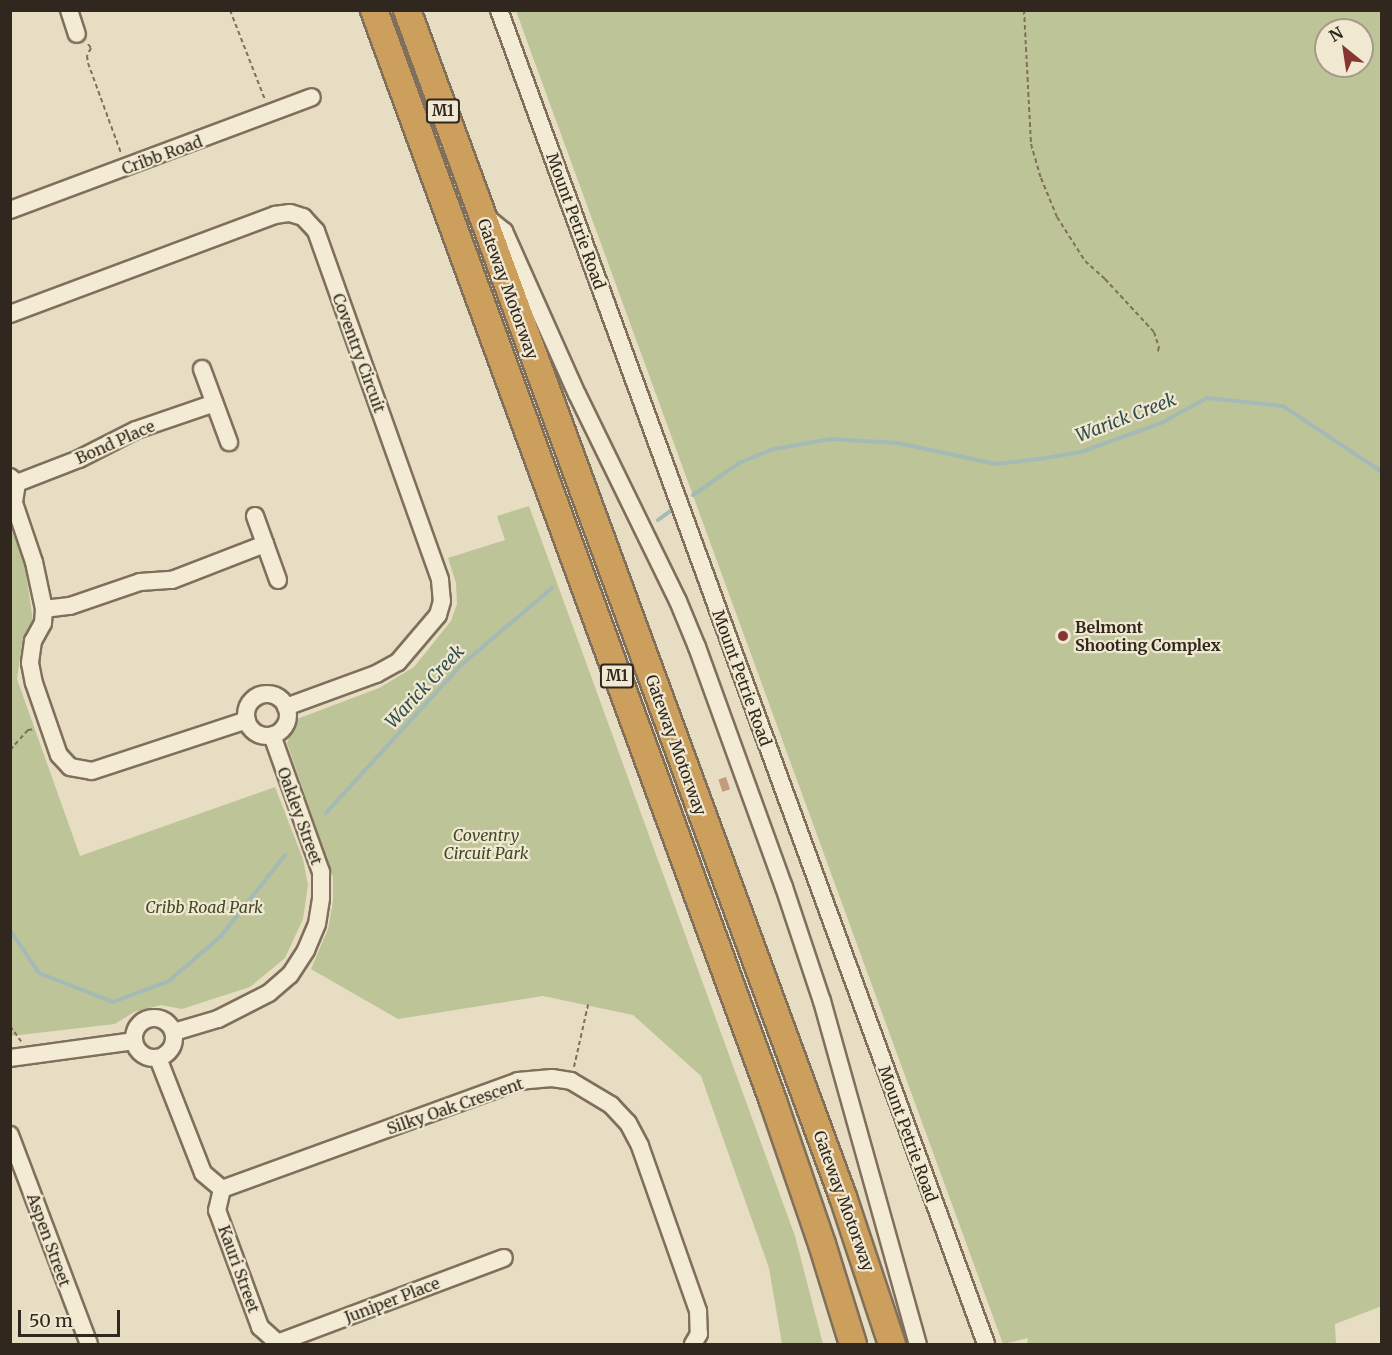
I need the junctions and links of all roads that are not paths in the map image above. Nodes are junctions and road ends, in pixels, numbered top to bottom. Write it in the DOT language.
graph roads {
  1 [pos="69,10"];
  2 [pos="374,10"];
  3 [pos="407,10"];
  4 [pos="499,10"];
  5 [pos="77,33"];
  6 [pos="312,97"];
  7 [pos="10,210"];
  8 [pos="479,211"];
  9 [pos="10,314"];
  10 [pos="202,369"];
  11 [pos="214,404"];
  12 [pos="229,442"];
  13 [pos="14,480"];
  14 [pos="255,516"];
  15 [pos="265,544"];
  16 [pos="278,580"];
  17 [pos="44,609"];
  18 [pos="286,707"];
  19 [pos="246,720"];
  20 [pos="272,735"];
  21 [pos="174,1032"];
  22 [pos="134,1041"];
  23 [pos="10,1058"];
  24 [pos="158,1058"];
  25 [pos="10,1136"];
  26 [pos="222,1189"];
  27 [pos="504,1258"];
  28 [pos="279,1343"];
  29 [pos="89,1344"];
  30 [pos="693,1344"];
  31 [pos="853,1344"];
  32 [pos="892,1344"];
  33 [pos="918,1344"];
  34 [pos="986,1344"];
  1 -- 5 [label="street"];
  2 -- 31 [label="highway, Gateway Motorway / M1"];
  3 -- 8 [label="highway, Gateway Motorway / M1"];
  4 -- 34 [label="street, Mount Petrie Road"];
  6 -- 7 [label="street, Cribb Road"];
  8 -- 32 [label="highway, Gateway Motorway / M1"];
  8 -- 33 [label="street"];
  9 -- 18 [label="street, Coventry Circuit"];
  10 -- 11 [label="street"];
  11 -- 12 [label="street"];
  11 -- 13 [label="street, Bond Place"];
  13 -- 17 [label="street"];
  14 -- 15 [label="street"];
  15 -- 16 [label="street"];
  15 -- 17 [label="street"];
  17 -- 19 [label="street"];
  18 -- 19 [label="street"];
  18 -- 20 [label="street"];
  19 -- 20 [label="street"];
  20 -- 21 [label="street, Oakley Street"];
  21 -- 22 [label="street"];
  21 -- 24 [label="street"];
  22 -- 23 [label="street"];
  22 -- 24 [label="street"];
  24 -- 26 [label="street"];
  25 -- 29 [label="street, Aspen Street"];
  26 -- 28 [label="street, Kauri Street"];
  26 -- 30 [label="street, Silky Oak Crescent"];
  27 -- 28 [label="street, Juniper Place"];
}
